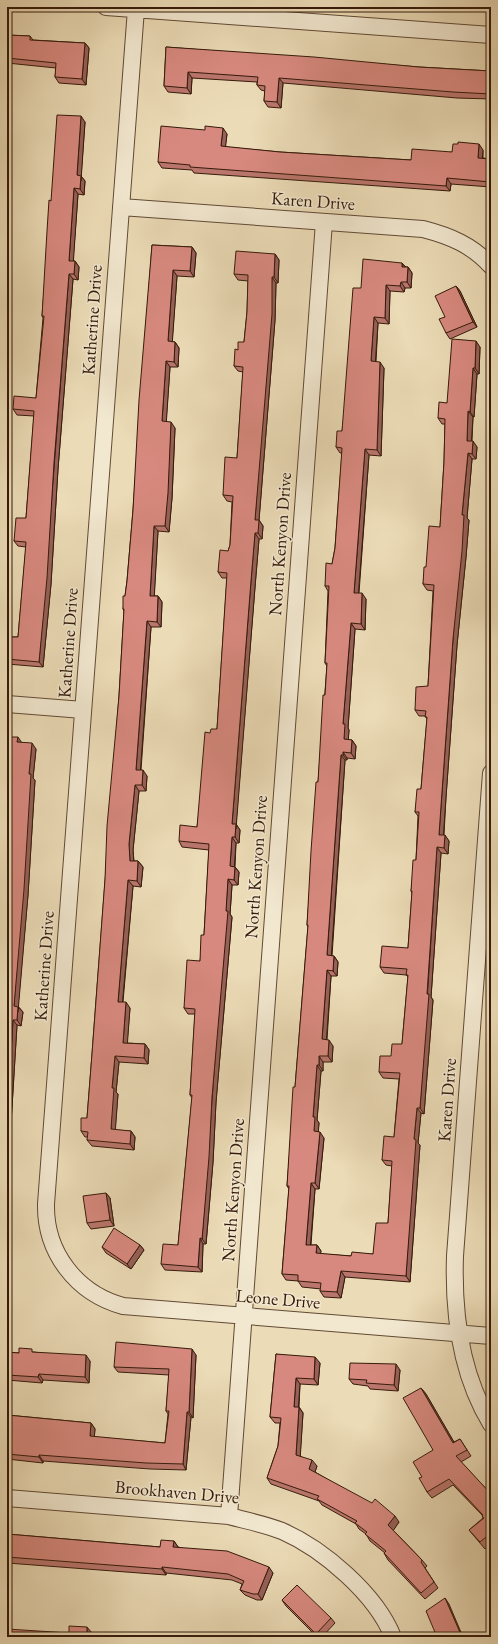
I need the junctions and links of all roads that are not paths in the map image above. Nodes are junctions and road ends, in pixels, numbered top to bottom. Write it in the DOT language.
graph roads {
  1 [pos="106,7"];
  2 [pos="136,9"];
  3 [pos="491,35"];
  4 [pos="121,207"];
  5 [pos="324,222"];
  6 [pos="491,266"];
  7 [pos="7,704"];
  8 [pos="83,710"];
  9 [pos="491,773"];
  10 [pos="72,1274"];
  11 [pos="244,1316"];
  12 [pos="459,1334"];
  13 [pos="491,1336"];
  14 [pos="491,1424"];
  15 [pos="7,1498"];
  16 [pos="229,1516"];
  17 [pos="393,1637"];
  1 -- 2 [label="street"];
  2 -- 3 [label="street"];
  2 -- 4 [label="street, Katherine Drive"];
  4 -- 5 [label="street, Karen Drive"];
  4 -- 8 [label="street, Katherine Drive"];
  5 -- 6 [label="street, Karen Drive"];
  5 -- 11 [label="street, North Kenyon Drive"];
  7 -- 8 [label="street"];
  8 -- 10 [label="street, Katherine Drive"];
  9 -- 12 [label="street, Karen Drive"];
  10 -- 11 [label="street, Leone Drive"];
  11 -- 12 [label="street, Leone Drive"];
  11 -- 16 [label="street, North Kenyon Drive"];
  12 -- 13 [label="street, Leone Drive"];
  12 -- 14 [label="street, Karen Drive"];
  15 -- 16 [label="street, Brookhaven Drive"];
  16 -- 17 [label="street, Brookhaven Drive"];
}
